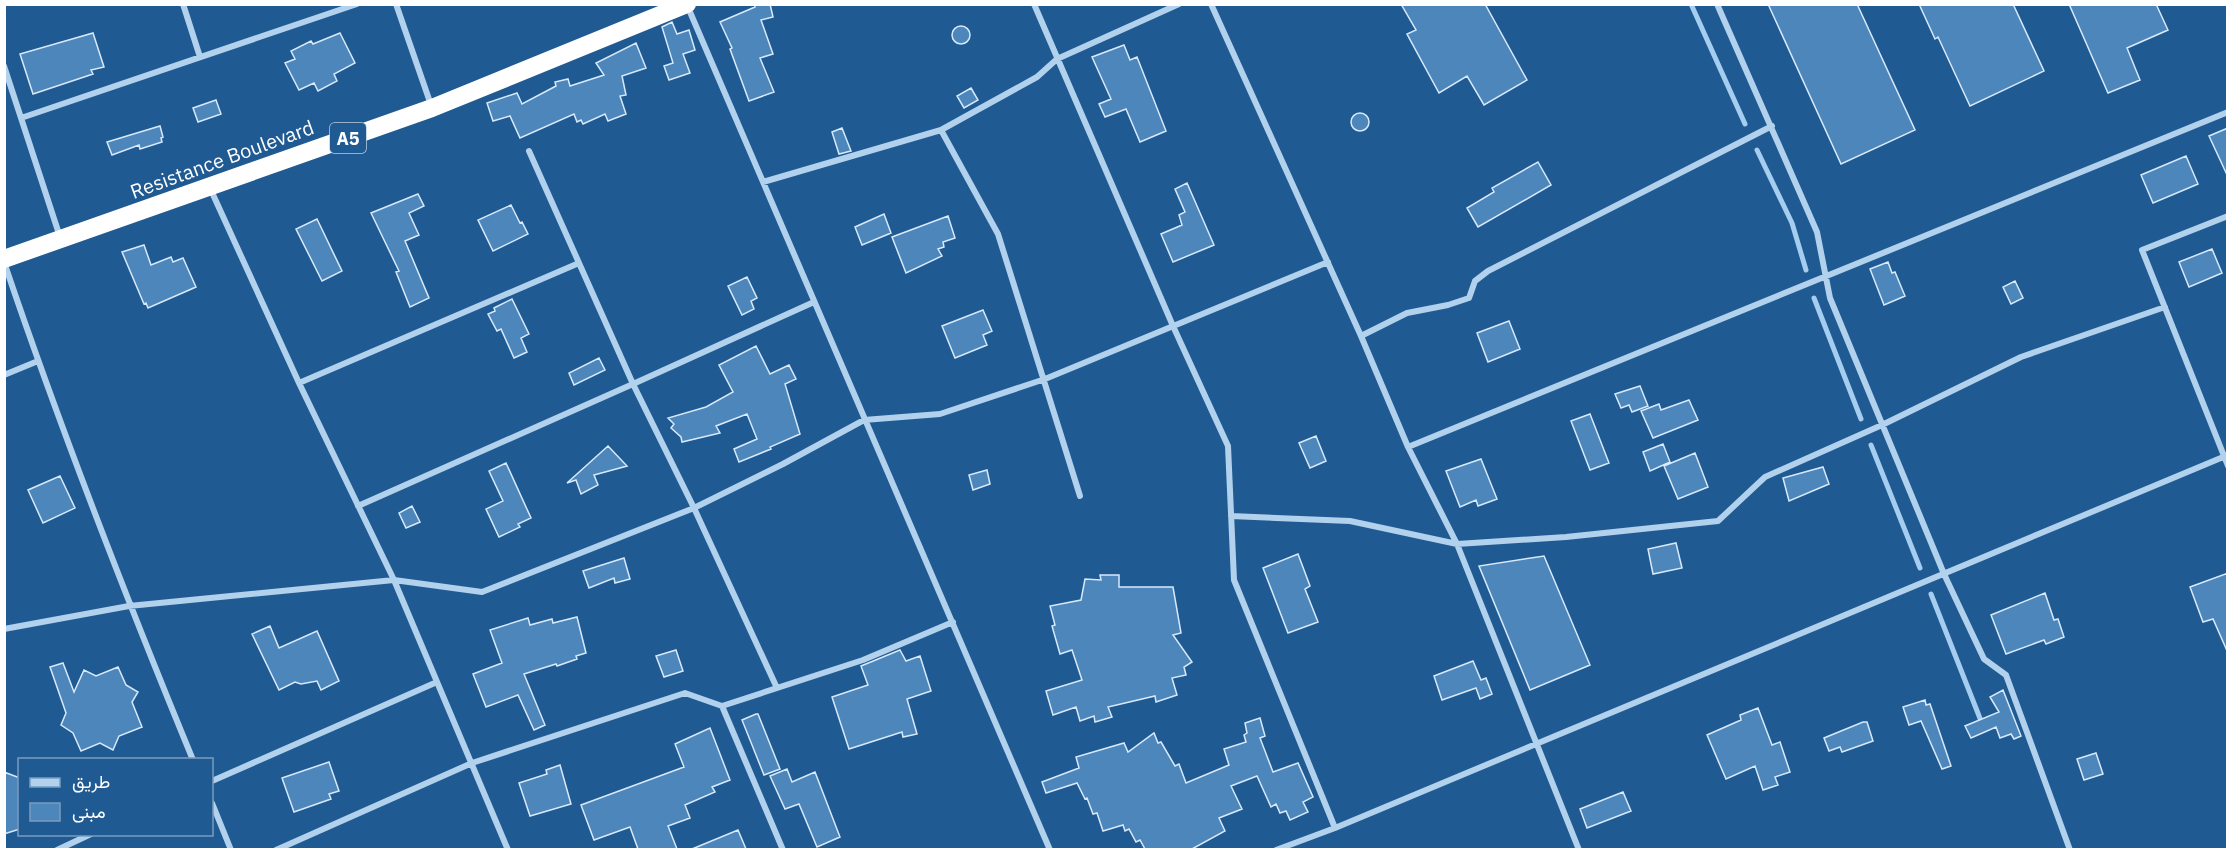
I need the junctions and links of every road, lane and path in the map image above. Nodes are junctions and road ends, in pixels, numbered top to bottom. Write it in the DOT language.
graph roads {
  1 [pos="183,4"];
  2 [pos="357,4"];
  3 [pos="396,4"];
  4 [pos="1034,4"];
  5 [pos="1179,4"];
  6 [pos="1211,4"];
  7 [pos="1717,4"];
  8 [pos="687,5"];
  9 [pos="200,57"];
  10 [pos="1057,59"];
  11 [pos="4,66"];
  12 [pos="432,108"];
  13 [pos="2228,112"];
  14 [pos="21,118"];
  15 [pos="1772,126"];
  16 [pos="941,130"];
  17 [pos="529,150"];
  18 [pos="763,182"];
  19 [pos="209,187"];
  20 [pos="2228,216"];
  21 [pos="61,240"];
  22 [pos="4,260"];
  23 [pos="1328,262"];
  24 [pos="579,263"];
  25 [pos="1826,278"];
  26 [pos="814,302"];
  27 [pos="2165,307"];
  28 [pos="1173,326"];
  29 [pos="1361,336"];
  30 [pos="38,361"];
  31 [pos="4,375"];
  32 [pos="1045,379"];
  33 [pos="299,383"];
  34 [pos="633,384"];
  35 [pos="864,420"];
  36 [pos="1882,425"];
  37 [pos="1408,447"];
  38 [pos="2226,456"];
  39 [pos="2228,466"];
  40 [pos="1080,496"];
  41 [pos="358,506"];
  42 [pos="694,508"];
  43 [pos="1231,516"];
  44 [pos="1457,544"];
  45 [pos="1944,574"];
  46 [pos="394,580"];
  47 [pos="129,606"];
  48 [pos="953,622"];
  49 [pos="4,629"];
  50 [pos="437,682"];
  51 [pos="777,688"];
  52 [pos="722,706"];
  53 [pos="1536,743"];
  54 [pos="193,758"];
  55 [pos="472,763"];
  56 [pos="213,781"];
  57 [pos="213,805"];
  58 [pos="1335,828"];
  59 [pos="86,836"];
  60 [pos="57,849"];
  61 [pos="231,849"];
  62 [pos="276,849"];
  63 [pos="508,849"];
  64 [pos="783,849"];
  65 [pos="1050,849"];
  66 [pos="1276,849"];
  67 [pos="1579,849"];
  68 [pos="2070,849"];
  1 -- 9 [label="street"];
  2 -- 9 [label="street"];
  3 -- 12 [label="street"];
  4 -- 10 [label="street"];
  5 -- 10 [label="street"];
  6 -- 23 [label="street"];
  7 -- 15 [label="street"];
  8 -- 12 [label="highway, Resistance Boulevard / A5"];
  8 -- 18 [label="street"];
  9 -- 14 [label="street"];
  10 -- 16 [label="street"];
  10 -- 28 [label="street"];
  11 -- 14 [label="street"];
  12 -- 19 [label="highway, Resistance Boulevard / A5"];
  13 -- 25 [label="street"];
  14 -- 21 [label="street"];
  15 -- 25 [label="street"];
  15 -- 29 [label="street"];
  16 -- 18 [label="street"];
  16 -- 32 [label="street"];
  17 -- 24 [label="street"];
  18 -- 26 [label="street"];
  19 -- 21 [label="highway, Resistance Boulevard / A5"];
  19 -- 33 [label="street"];
  20 -- 27 [label="street"];
  21 -- 22 [label="highway, Resistance Boulevard / A5"];
  22 -- 30 [label="street"];
  23 -- 28 [label="street"];
  23 -- 29 [label="street"];
  24 -- 33 [label="street"];
  24 -- 34 [label="street"];
  25 -- 36 [label="street"];
  25 -- 37 [label="street"];
  26 -- 34 [label="street"];
  26 -- 35 [label="street"];
  27 -- 36 [label="street"];
  27 -- 38 [label="street"];
  28 -- 32 [label="street"];
  28 -- 43 [label="street"];
  29 -- 37 [label="street"];
  30 -- 31 [label="street"];
  30 -- 47 [label="street"];
  32 -- 35 [label="street"];
  32 -- 40 [label="street"];
  33 -- 41 [label="street"];
  34 -- 41 [label="street"];
  34 -- 42 [label="street"];
  35 -- 42 [label="street"];
  35 -- 48 [label="street"];
  36 -- 44 [label="street"];
  36 -- 45 [label="street"];
  37 -- 44 [label="street"];
  38 -- 39 [label="street"];
  38 -- 45 [label="street"];
  41 -- 46 [label="street"];
  42 -- 46 [label="street"];
  42 -- 51 [label="street"];
  43 -- 44 [label="street"];
  43 -- 58 [label="street"];
  44 -- 53 [label="street"];
  45 -- 53 [label="street"];
  45 -- 68 [label="street"];
  46 -- 47 [label="street"];
  46 -- 50 [label="street"];
  47 -- 49 [label="street"];
  47 -- 54 [label="street"];
  48 -- 51 [label="street"];
  48 -- 65 [label="street"];
  50 -- 55 [label="street"];
  50 -- 56 [label="street"];
  51 -- 52 [label="street"];
  52 -- 55 [label="street"];
  52 -- 64 [label="street"];
  53 -- 58 [label="street"];
  53 -- 67 [label="street"];
  55 -- 62 [label="street"];
  55 -- 63 [label="street"];
  57 -- 61 [label="street"];
  58 -- 66 [label="street"];
  59 -- 60 [label="street"];
}
